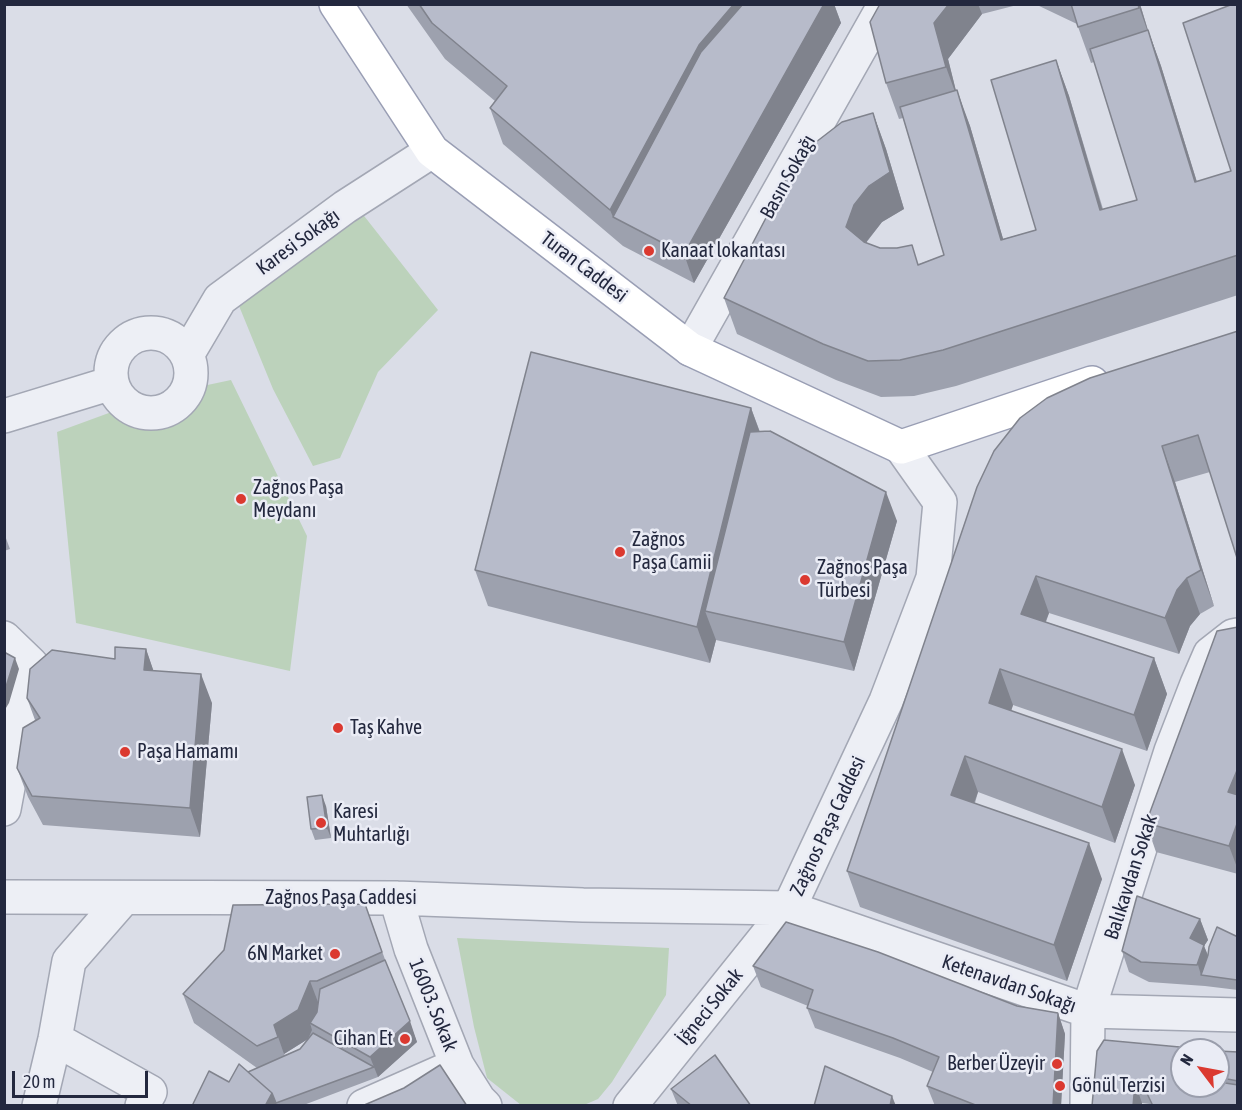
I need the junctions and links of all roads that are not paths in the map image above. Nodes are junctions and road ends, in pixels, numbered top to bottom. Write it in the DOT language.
graph roads {
  1 [pos="336,4"];
  2 [pos="885,4"];
  3 [pos="432,151"];
  4 [pos="690,349"];
  5 [pos="187,354"];
  6 [pos="1117,375"];
  7 [pos="112,383"];
  8 [pos="4,416"];
  9 [pos="901,447"];
  10 [pos="1238,635"];
  11 [pos="4,638"];
  12 [pos="4,809"];
  13 [pos="4,897"];
  14 [pos="124,898"];
  15 [pos="396,898"];
  16 [pos="789,908"];
  17 [pos="1088,1011"];
  18 [pos="1238,1015"];
  19 [pos="55,1039"];
  20 [pos="458,1065"];
  21 [pos="39,1106"];
  22 [pos="141,1106"];
  23 [pos="364,1106"];
  24 [pos="485,1106"];
  25 [pos="630,1106"];
  26 [pos="1087,1106"];
  1 -- 3 [label="main road, Turan Caddesi"];
  2 -- 4 [label="street, Basın Sokağı"];
  3 -- 4 [label="main road, Turan Caddesi"];
  3 -- 5 [label="street, Karesi Sokağı"];
  4 -- 9 [label="main road, Turan Caddesi"];
  5 -- 7 [label="street"];
  5 -- 7 [label="street"];
  6 -- 9 [label="main road"];
  7 -- 8 [label="street"];
  9 -- 16 [label="street, Zağnos Paşa Caddesi"];
  10 -- 17 [label="street, Balıkavdan Sokak"];
  11 -- 12 [label="street"];
  13 -- 14 [label="street, Zağnos Paşa Caddesi"];
  14 -- 15 [label="street, Zağnos Paşa Caddesi"];
  14 -- 19 [label="street"];
  15 -- 16 [label="street, Zağnos Paşa Caddesi"];
  15 -- 20 [label="street, 16003. Sokak"];
  16 -- 17 [label="street, Ketenavdan Sokağı"];
  16 -- 25 [label="street, İğneci Sokak"];
  17 -- 18 [label="street, Ketenavdan Sokağı"];
  17 -- 26 [label="street, Balıkavdan Sokak"];
  19 -- 21 [label="street"];
  19 -- 22 [label="street"];
  20 -- 23 [label="street"];
  20 -- 24 [label="street, 16003. Sokak"];
}
